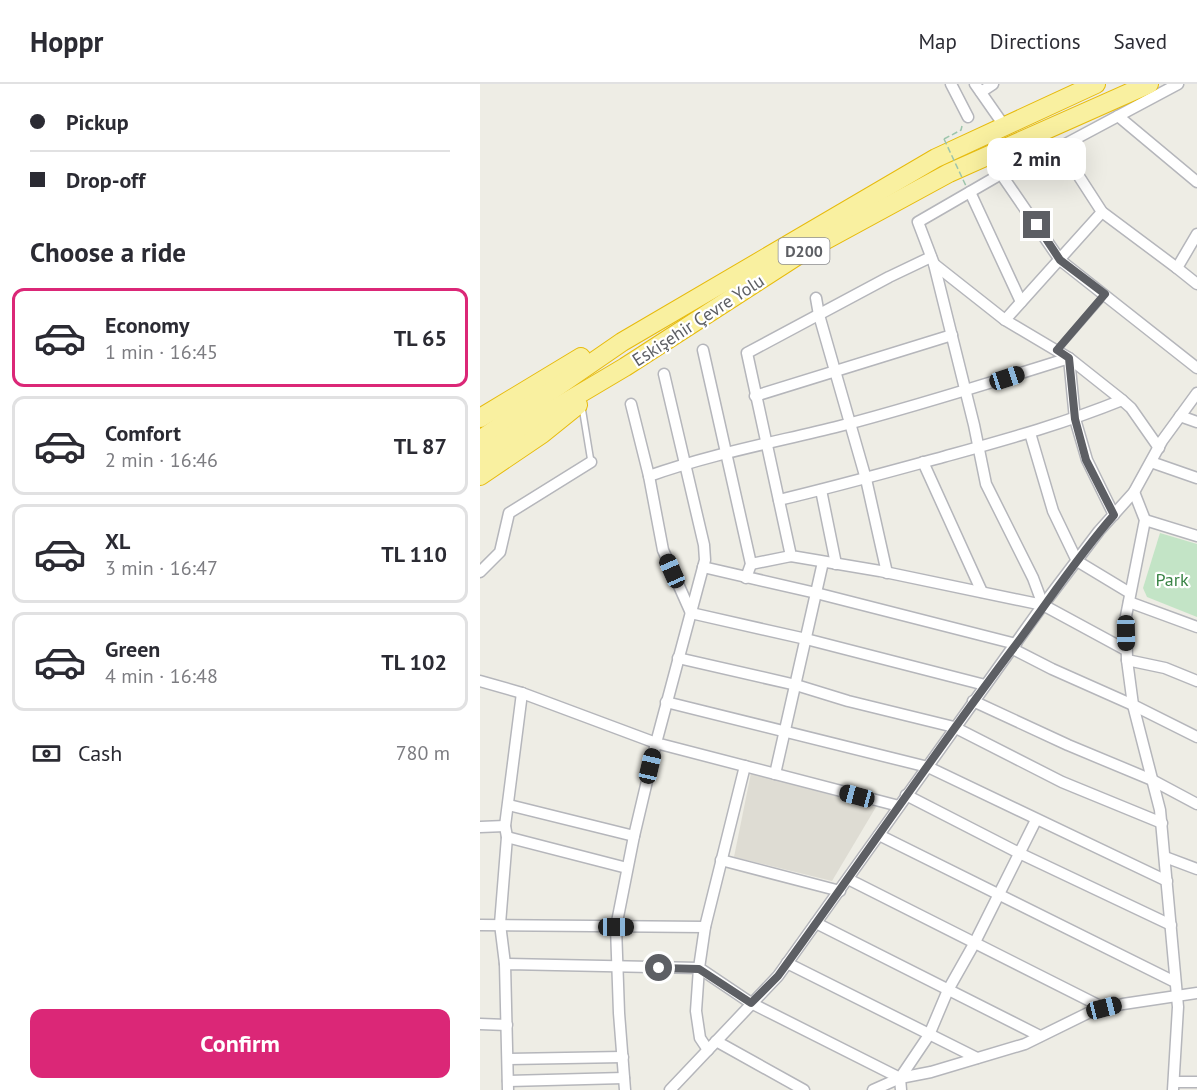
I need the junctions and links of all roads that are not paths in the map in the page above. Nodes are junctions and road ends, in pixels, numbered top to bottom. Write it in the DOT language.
graph roads {
  1 [pos="951,84"];
  2 [pos="993,84"];
  3 [pos="1096,84"];
  4 [pos="1149,84"];
  5 [pos="1178,84"];
  6 [pos="977,86"];
  7 [pos="1070,89"];
  8 [pos="1118,116"];
  9 [pos="968,117"];
  10 [pos="1005,127"];
  11 [pos="1060,147"];
  12 [pos="1001,174"];
  13 [pos="1197,182"];
  14 [pos="968,189"];
  15 [pos="1102,212"];
  16 [pos="1197,234"];
  17 [pos="1060,260"];
  18 [pos="932,261"];
  19 [pos="1177,268"];
  20 [pos="1197,284"];
  21 [pos="1105,294"];
  22 [pos="816,298"];
  23 [pos="1021,302"];
  24 [pos="819,315"];
  25 [pos="1005,320"];
  26 [pos="952,335"];
  27 [pos="622,342"];
  28 [pos="703,350"];
  29 [pos="1057,350"];
  30 [pos="1069,358"];
  31 [pos="625,367"];
  32 [pos="1197,368"];
  33 [pos="835,370"];
  34 [pos="664,374"];
  35 [pos="966,391"];
  36 [pos="1197,393"];
  37 [pos="755,396"];
  38 [pos="1122,400"];
  39 [pos="581,403"];
  40 [pos="631,404"];
  41 [pos="1180,416"];
  42 [pos="480,418"];
  43 [pos="1075,419"];
  44 [pos="1197,422"];
  45 [pos="851,423"];
  46 [pos="1030,433"];
  47 [pos="480,440"];
  48 [pos="768,445"];
  49 [pos="978,447"];
  50 [pos="1159,448"];
  51 [pos="725,455"];
  52 [pos="480,457"];
  53 [pos="591,462"];
  54 [pos="923,462"];
  55 [pos="1151,462"];
  56 [pos="684,464"];
  57 [pos="480,476"];
  58 [pos="649,476"];
  59 [pos="1197,478"];
  60 [pos="866,479"];
  61 [pos="821,490"];
  62 [pos="1134,492"];
  63 [pos="778,500"];
  64 [pos="1114,515"];
  65 [pos="1145,520"];
  66 [pos="1197,536"];
  67 [pos="791,556"];
  68 [pos="1077,561"];
  69 [pos="823,562"];
  70 [pos="751,564"];
  71 [pos="836,564"];
  72 [pos="703,567"];
  73 [pos="480,572"];
  74 [pos="887,573"];
  75 [pos="746,578"];
  76 [pos="982,592"];
  77 [pos="816,593"];
  78 [pos="1130,598"];
  79 [pos="1043,605"];
  80 [pos="691,612"];
  81 [pos="1197,627"];
  82 [pos="806,639"];
  83 [pos="1015,646"];
  84 [pos="1126,655"];
  85 [pos="678,658"];
  86 [pos="480,681"];
  87 [pos="1197,681"];
  88 [pos="985,685"];
  89 [pos="796,686"];
  90 [pos="522,693"];
  91 [pos="973,701"];
  92 [pos="666,702"];
  93 [pos="1133,705"];
  94 [pos="954,727"];
  95 [pos="784,732"];
  96 [pos="1197,737"];
  97 [pos="656,743"];
  98 [pos="745,766"];
  99 [pos="928,767"];
  100 [pos="775,774"];
  101 [pos="1152,780"];
  102 [pos="906,795"];
  103 [pos="1197,804"];
  104 [pos="508,805"];
  105 [pos="898,807"];
  106 [pos="1036,820"];
  107 [pos="1162,823"];
  108 [pos="480,827"];
  109 [pos="506,832"];
  110 [pos="879,835"];
  111 [pos="634,836"];
  112 [pos="1019,853"];
  113 [pos="1165,857"];
  114 [pos="721,860"];
  115 [pos="627,868"];
  116 [pos="1197,869"];
  117 [pos="848,879"];
  118 [pos="1167,881"];
  119 [pos="840,891"];
  120 [pos="998,895"];
  121 [pos="816,923"];
  122 [pos="480,924"];
  123 [pos="500,924"];
  124 [pos="1171,925"];
  125 [pos="616,927"];
  126 [pos="705,927"];
  127 [pos="974,944"];
  128 [pos="787,963"];
  129 [pos="505,964"];
  130 [pos="618,967"];
  131 [pos="699,969"];
  132 [pos="1175,982"];
  133 [pos="948,990"];
  134 [pos="1197,993"];
  135 [pos="1177,995"];
  136 [pos="751,1003"];
  137 [pos="1104,1008"];
  138 [pos="480,1024"];
  139 [pos="507,1025"];
  140 [pos="929,1035"];
  141 [pos="1040,1036"];
  142 [pos="716,1041"];
  143 [pos="708,1050"];
  144 [pos="623,1057"];
  145 [pos="977,1058"];
  146 [pos="509,1059"];
  147 [pos="900,1077"];
  148 [pos="624,1078"];
  149 [pos="1197,1082"];
  150 [pos="508,1085"];
  151 [pos="1174,1086"];
  152 [pos="675,1088"];
  153 [pos="625,1090"];
  154 [pos="804,1090"];
  155 [pos="873,1090"];
  156 [pos="901,1090"];
  1 -- 9 [label="street"];
  2 -- 6 [label="street"];
  3 -- 7 [label="highway, Eskişehir Çevre Yolu / D200"];
  4 -- 31 [label="highway, Eskişehir Çevre Yolu / D200"];
  5 -- 8 [label="street"];
  6 -- 10 [label="street"];
  7 -- 10 [label="highway, Eskişehir Çevre Yolu / D200"];
  8 -- 11 [label="street"];
  8 -- 13 [label="street"];
  10 -- 27 [label="highway, Eskişehir Çevre Yolu / D200"];
  11 -- 12 [label="street"];
  11 -- 15 [label="street"];
  12 -- 14 [label="street"];
  12 -- 17 [label="street"];
  14 -- 18 [label="street"];
  14 -- 23 [label="street"];
  15 -- 17 [label="street"];
  15 -- 19 [label="street"];
  16 -- 19 [label="street"];
  17 -- 21 [label="street"];
  17 -- 23 [label="street"];
  18 -- 24 [label="street"];
  18 -- 25 [label="street"];
  18 -- 26 [label="street"];
  19 -- 20 [label="street"];
  21 -- 29 [label="lane"];
  21 -- 32 [label="street"];
  22 -- 24 [label="street"];
  23 -- 25 [label="street"];
  24 -- 33 [label="street"];
  24 -- 37 [label="street"];
  25 -- 29 [label="street"];
  26 -- 33 [label="street"];
  26 -- 35 [label="street"];
  27 -- 42 [label="highway"];
  27 -- 47 [label="highway, Eskişehir Çevre Yolu / D200"];
  28 -- 51 [label="street"];
  29 -- 30 [label="street"];
  30 -- 35 [label="street"];
  30 -- 38 [label="street"];
  30 -- 43 [label="street"];
  31 -- 39 [label="highway"];
  31 -- 52 [label="highway, Eskişehir Çevre Yolu / D200"];
  33 -- 37 [label="street"];
  33 -- 45 [label="street"];
  34 -- 56 [label="street"];
  35 -- 45 [label="street"];
  35 -- 49 [label="street"];
  36 -- 41 [label="street"];
  37 -- 48 [label="street"];
  38 -- 43 [label="street"];
  38 -- 50 [label="street"];
  39 -- 53 [label="lane"];
  39 -- 57 [label="highway"];
  40 -- 58 [label="street"];
  41 -- 44 [label="street"];
  41 -- 50 [label="street"];
  43 -- 46 [label="street"];
  43 -- 64 [label="street"];
  45 -- 48 [label="street"];
  45 -- 60 [label="street"];
  46 -- 49 [label="street"];
  46 -- 68 [label="street"];
  48 -- 51 [label="street"];
  48 -- 63 [label="street"];
  49 -- 54 [label="street"];
  49 -- 79 [label="street"];
  50 -- 55 [label="street"];
  51 -- 56 [label="street"];
  51 -- 70 [label="street"];
  53 -- 73 [label="street"];
  54 -- 60 [label="street"];
  54 -- 76 [label="street"];
  55 -- 59 [label="street"];
  55 -- 62 [label="street"];
  56 -- 58 [label="street"];
  56 -- 72 [label="street"];
  58 -- 80 [label="street"];
  60 -- 61 [label="street"];
  60 -- 74 [label="street"];
  61 -- 63 [label="street"];
  61 -- 71 [label="street"];
  62 -- 64 [label="street"];
  62 -- 65 [label="street"];
  63 -- 67 [label="street"];
  64 -- 68 [label="street"];
  65 -- 66 [label="street"];
  65 -- 78 [label="street"];
  67 -- 69 [label="street"];
  67 -- 70 [label="street"];
  68 -- 78 [label="street"];
  68 -- 79 [label="street"];
  69 -- 71 [label="street"];
  69 -- 77 [label="street"];
  70 -- 75 [label="street"];
  71 -- 74 [label="street"];
  72 -- 75 [label="street"];
  72 -- 80 [label="street"];
  74 -- 76 [label="street"];
  75 -- 77 [label="street"];
  76 -- 79 [label="street"];
  77 -- 82 [label="street"];
  77 -- 83 [label="street"];
  78 -- 81 [label="street"];
  78 -- 84 [label="street"];
  79 -- 83 [label="street"];
  79 -- 84 [label="street"];
  80 -- 82 [label="street"];
  80 -- 85 [label="street"];
  82 -- 88 [label="street"];
  82 -- 89 [label="street"];
  83 -- 88 [label="street"];
  83 -- 93 [label="street"];
  84 -- 87 [label="street"];
  84 -- 93 [label="street"];
  85 -- 89 [label="street"];
  85 -- 92 [label="street"];
  86 -- 90 [label="street"];
  88 -- 91 [label="street"];
  89 -- 94 [label="street"];
  89 -- 95 [label="street"];
  90 -- 97 [label="street"];
  90 -- 104 [label="street"];
  91 -- 94 [label="street"];
  91 -- 101 [label="street"];
  92 -- 95 [label="street"];
  92 -- 97 [label="street"];
  93 -- 96 [label="street"];
  93 -- 101 [label="street"];
  94 -- 99 [label="street"];
  94 -- 107 [label="street"];
  95 -- 99 [label="street"];
  95 -- 100 [label="street"];
  97 -- 98 [label="street"];
  97 -- 111 [label="street"];
  98 -- 100 [label="street"];
  98 -- 114 [label="street"];
  99 -- 102 [label="street"];
  99 -- 106 [label="street"];
  100 -- 105 [label="street"];
  101 -- 103 [label="street"];
  101 -- 107 [label="street"];
  102 -- 105 [label="street"];
  102 -- 112 [label="street"];
  104 -- 109 [label="street"];
  104 -- 111 [label="street"];
  105 -- 110 [label="street"];
  106 -- 112 [label="street"];
  106 -- 118 [label="street"];
  107 -- 113 [label="street"];
  108 -- 109 [label="street"];
  109 -- 115 [label="street"];
  109 -- 123 [label="street"];
  110 -- 117 [label="street"];
  110 -- 120 [label="street"];
  111 -- 115 [label="street"];
  112 -- 120 [label="street"];
  112 -- 124 [label="street"];
  113 -- 116 [label="street"];
  113 -- 118 [label="street"];
  114 -- 119 [label="street"];
  114 -- 126 [label="street"];
  115 -- 125 [label="street"];
  117 -- 119 [label="street"];
  117 -- 127 [label="street"];
  118 -- 124 [label="street"];
  119 -- 121 [label="street"];
  120 -- 127 [label="street"];
  120 -- 132 [label="street"];
  121 -- 128 [label="street"];
  121 -- 133 [label="street"];
  122 -- 123 [label="street"];
  123 -- 125 [label="street"];
  123 -- 129 [label="street"];
  124 -- 132 [label="street"];
  125 -- 126 [label="street"];
  125 -- 130 [label="street"];
  126 -- 131 [label="street"];
  127 -- 133 [label="street"];
  127 -- 137 [label="street"];
  128 -- 136 [label="street"];
  128 -- 140 [label="street"];
  129 -- 130 [label="street"];
  129 -- 139 [label="street"];
  130 -- 131 [label="street"];
  130 -- 144 [label="street"];
  131 -- 136 [label="street"];
  131 -- 143 [label="street"];
  132 -- 135 [label="street"];
  133 -- 140 [label="street"];
  133 -- 141 [label="street"];
  134 -- 135 [label="street"];
  135 -- 137 [label="street"];
  135 -- 151 [label="street"];
  136 -- 142 [label="street"];
  136 -- 147 [label="street"];
  137 -- 141 [label="street"];
  138 -- 139 [label="street"];
  139 -- 146 [label="street"];
  140 -- 145 [label="street"];
  140 -- 147 [label="street"];
  141 -- 145 [label="street"];
  142 -- 143 [label="street"];
  142 -- 154 [label="street"];
  143 -- 152 [label="street"];
  144 -- 146 [label="street"];
  144 -- 148 [label="street"];
  145 -- 147 [label="street"];
  146 -- 150 [label="street"];
  147 -- 155 [label="street"];
  147 -- 156 [label="street"];
  148 -- 150 [label="street"];
  148 -- 153 [label="street"];
  149 -- 151 [label="street"];
}
